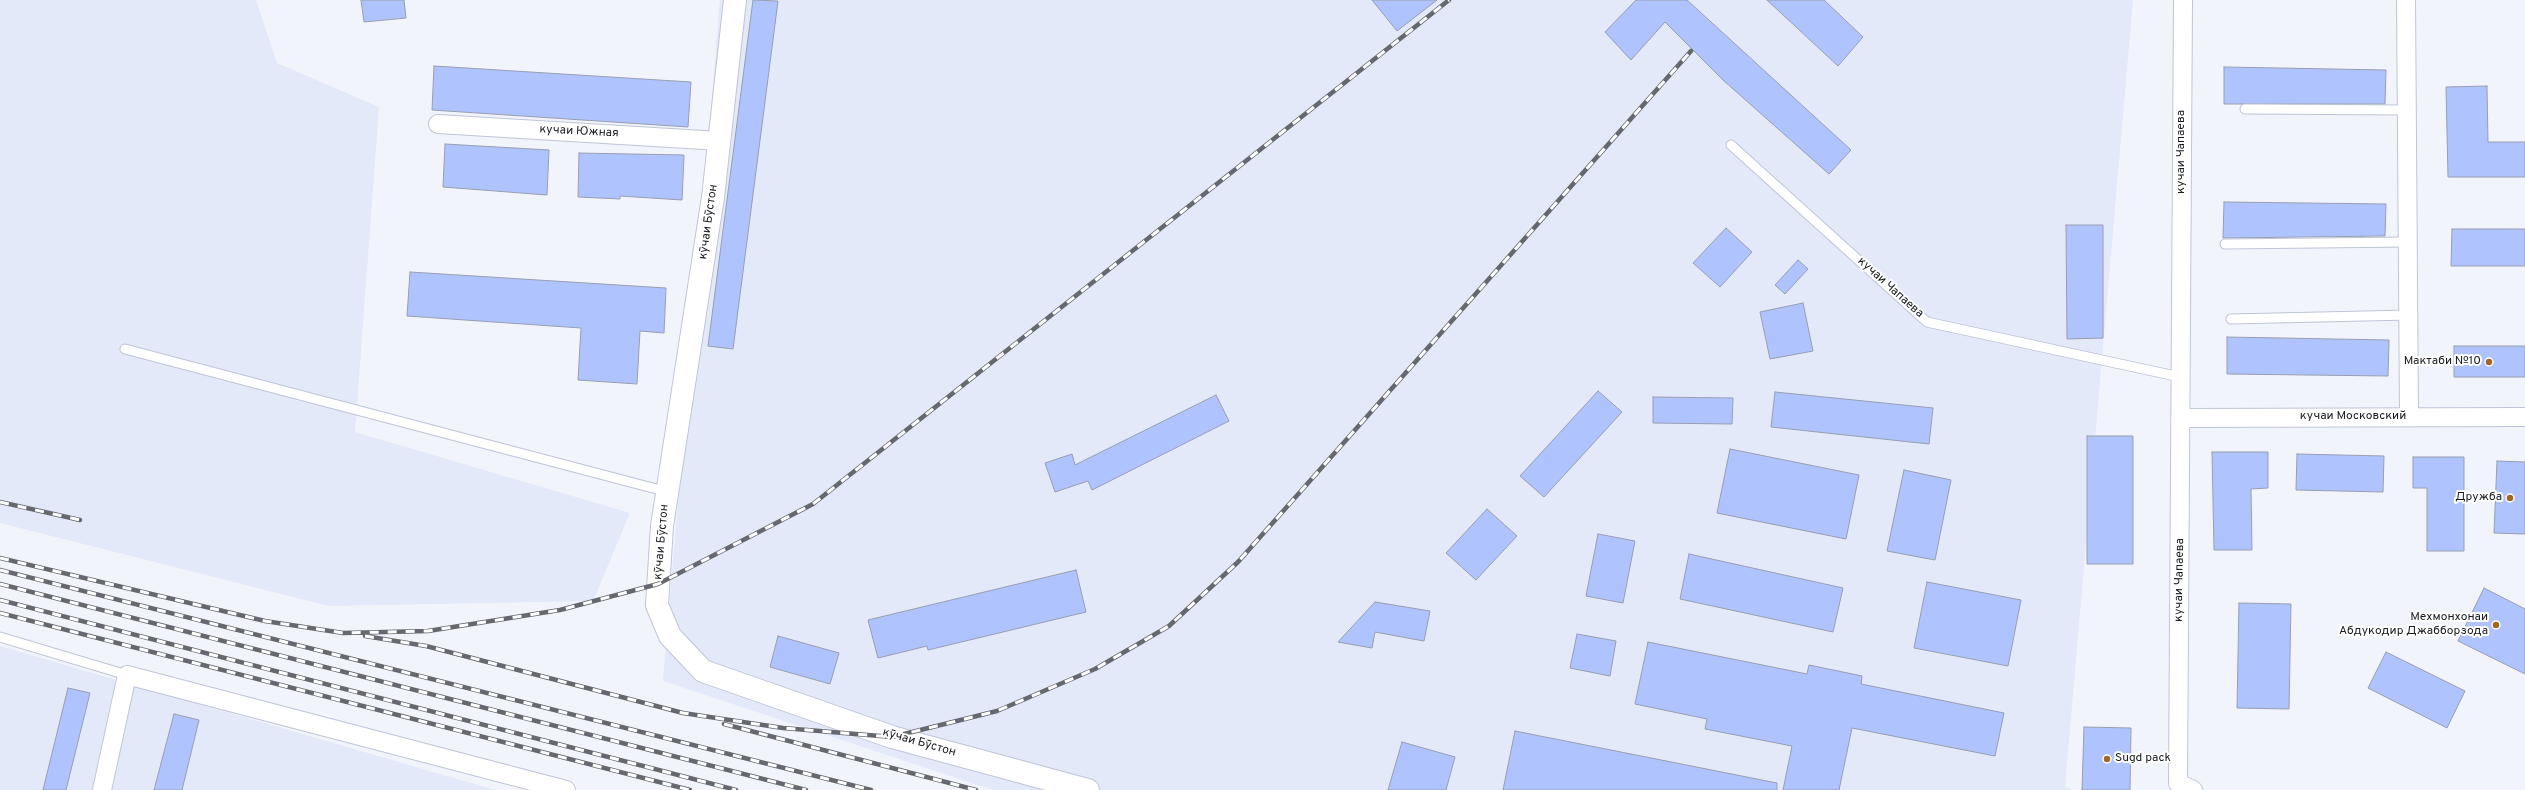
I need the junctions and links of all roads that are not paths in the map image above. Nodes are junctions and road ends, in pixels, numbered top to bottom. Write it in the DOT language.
graph roads {
  1 [pos="735,0"];
  2 [pos="2183,0"];
  3 [pos="2406,0"];
  4 [pos="2245,109"];
  5 [pos="2407,110"];
  6 [pos="438,124"];
  7 [pos="720,141"];
  8 [pos="1731,145"];
  9 [pos="2408,242"];
  10 [pos="2225,244"];
  11 [pos="2408,314"];
  12 [pos="2231,319"];
  13 [pos="125,349"];
  14 [pos="2180,377"];
  15 [pos="2410,416"];
  16 [pos="2525,417"];
  17 [pos="2182,418"];
  18 [pos="668,492"];
  19 [pos="0,638"];
  20 [pos="127,674"];
  21 [pos="2185,787"];
  22 [pos="102,790"];
  23 [pos="566,790"];
  24 [pos="1088,790"];
  1 -- 7 [label="main road, кӯчаи Бӯстон"];
  2 -- 14 [label="street, кучаи Чапаева"];
  3 -- 5 [label="street"];
  4 -- 5 [label="lane"];
  5 -- 9 [label="street"];
  6 -- 7 [label="street, кучаи Южная"];
  7 -- 18 [label="main road, кӯчаи Бӯстон"];
  8 -- 14 [label="lane, кучаи Чапаева"];
  9 -- 10 [label="lane"];
  9 -- 11 [label="street"];
  11 -- 12 [label="lane"];
  11 -- 15 [label="street"];
  13 -- 18 [label="lane"];
  14 -- 17 [label="street, кучаи Чапаева"];
  15 -- 16 [label="street, кучаи Московский"];
  15 -- 17 [label="street, кучаи Московский"];
  17 -- 21 [label="street, кучаи Чапаева"];
  18 -- 24 [label="main road, кӯчаи Бӯстон"];
  19 -- 20 [label="lane"];
  20 -- 22 [label="street"];
  20 -- 23 [label="street"];
}
